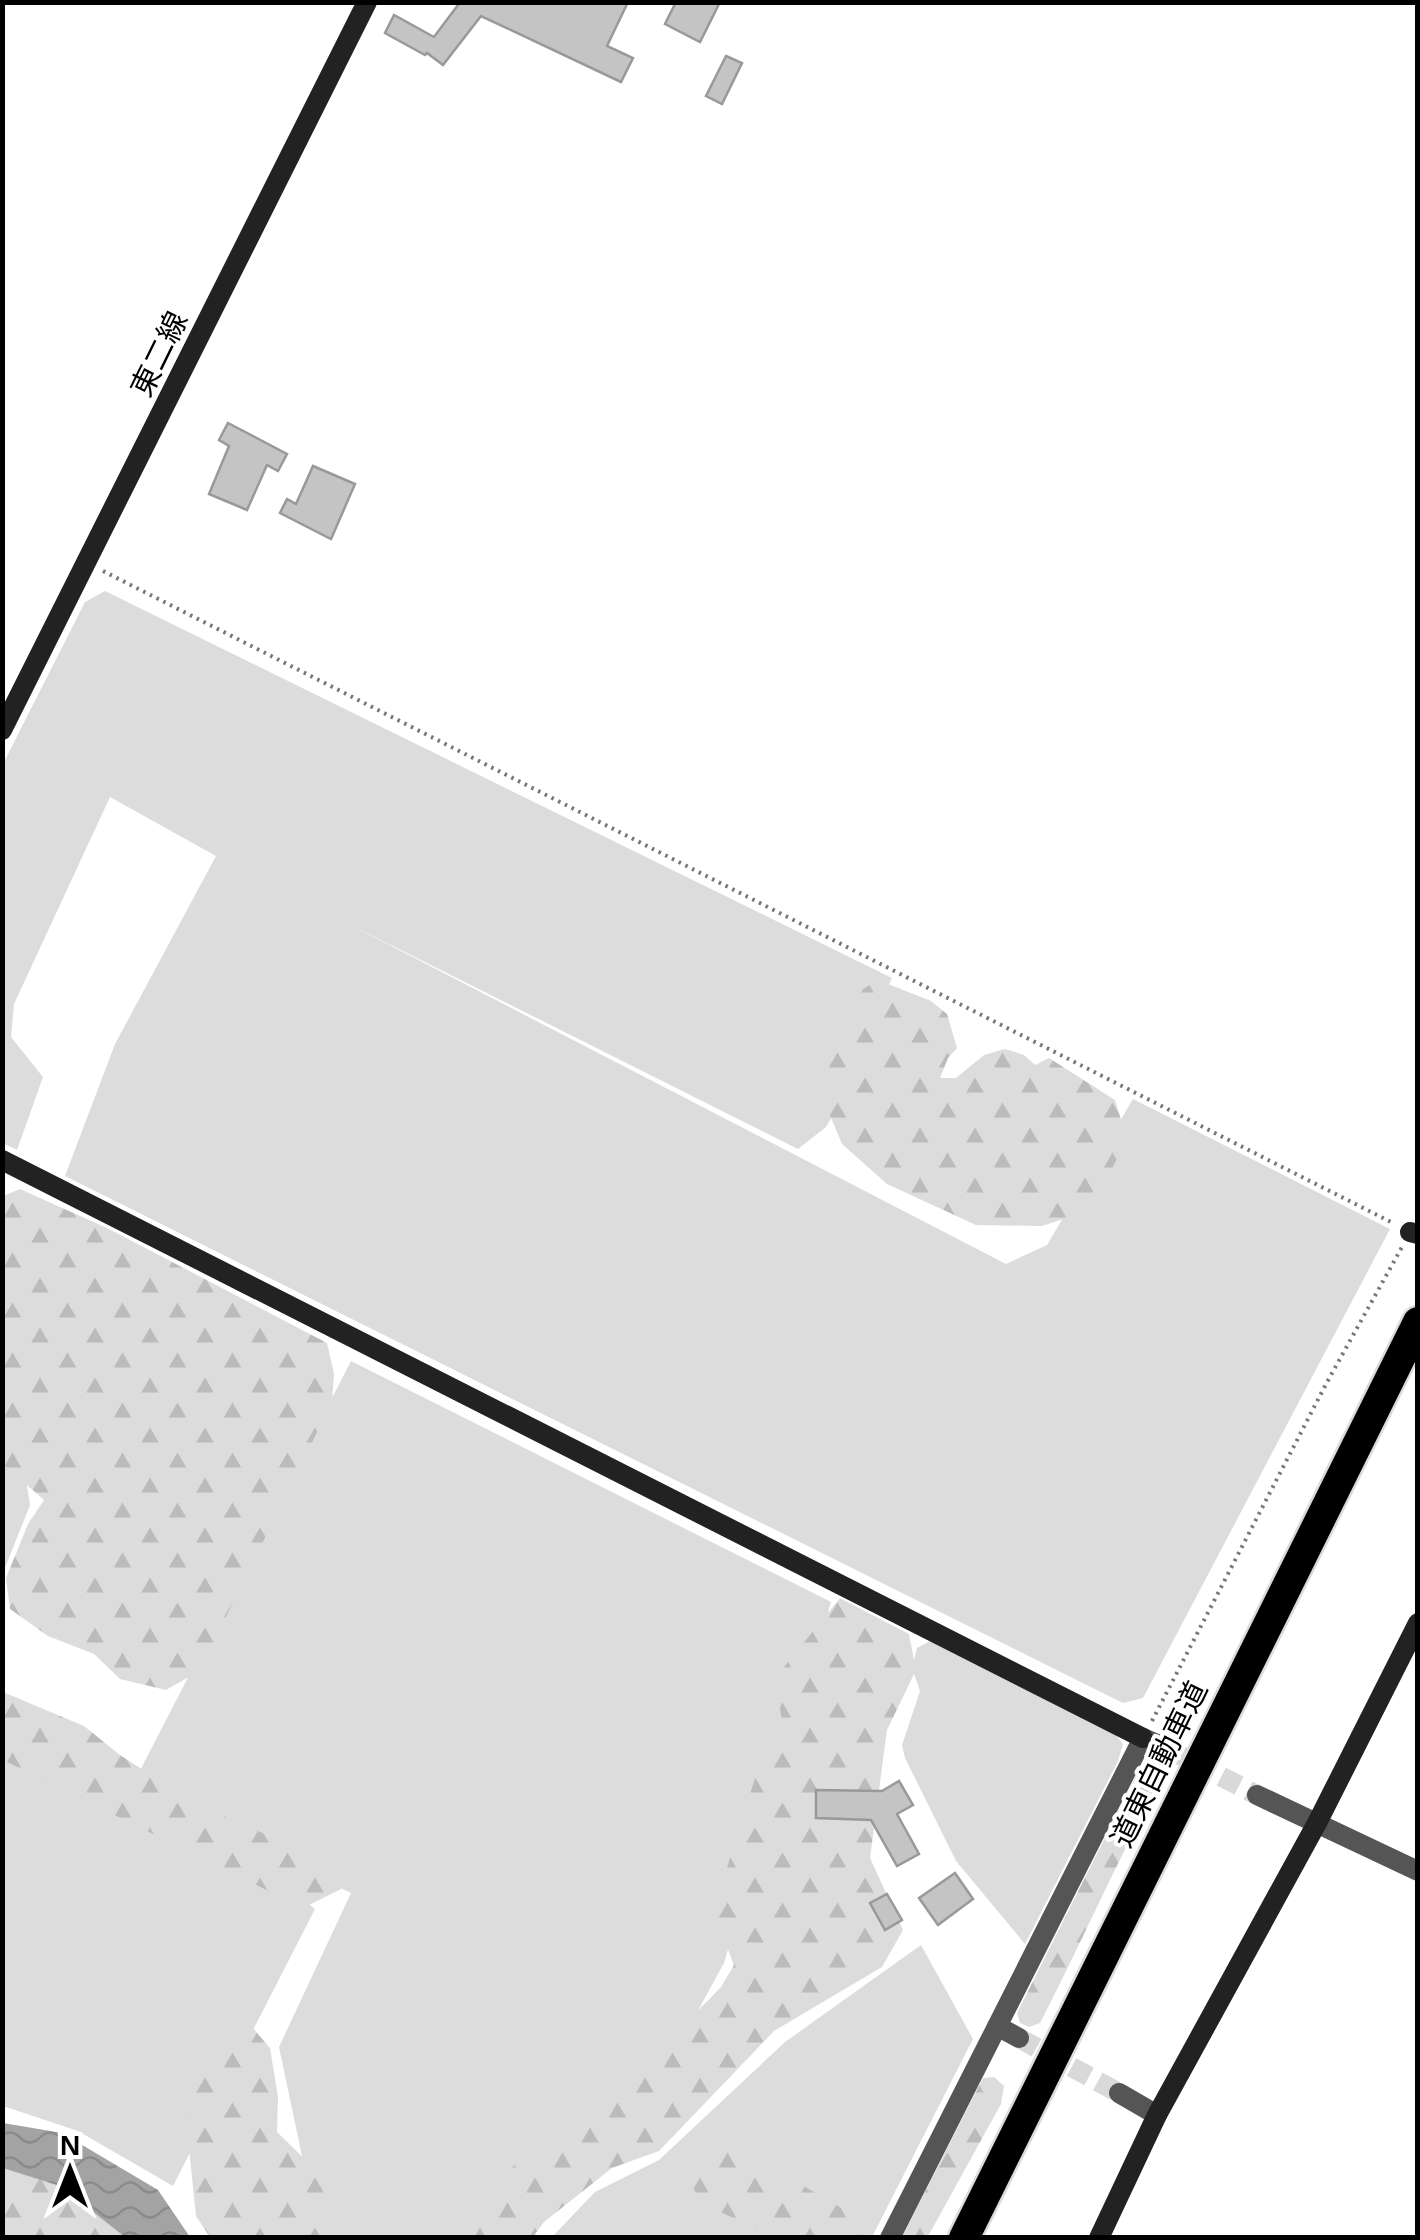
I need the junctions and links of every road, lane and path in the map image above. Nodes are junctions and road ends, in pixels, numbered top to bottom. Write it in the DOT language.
graph roads {
  1 [pos="367,2"];
  2 [pos="88,564"];
  3 [pos="2,730"];
  4 [pos="2,1160"];
  5 [pos="1414,1234"];
  6 [pos="1418,1322"];
  7 [pos="1418,1624"];
  8 [pos="1144,1738"];
  9 [pos="1168,1749"];
  10 [pos="1257,1795"];
  11 [pos="1317,1823"];
  12 [pos="1418,1871"];
  13 [pos="997,2026"];
  14 [pos="1020,2038"];
  15 [pos="1119,2093"];
  16 [pos="1157,2115"];
  17 [pos="890,2238"];
  18 [pos="964,2238"];
  19 [pos="1099,2238"];
  1 -- 2 [label="street, 東二線"];
  2 -- 3 [label="street, 東二線"];
  2 -- 5 [label="path"];
  4 -- 8 [label="street"];
  5 -- 8 [label="path"];
  6 -- 18 [label="highway, 道東自動車道"];
  7 -- 11 [label="street"];
  8 -- 9 [label="street"];
  8 -- 13 [label="street"];
  10 -- 11 [label="street"];
  11 -- 12 [label="street"];
  11 -- 16 [label="street"];
  13 -- 14 [label="street"];
  13 -- 17 [label="street"];
  15 -- 16 [label="street"];
  16 -- 19 [label="street"];
}
